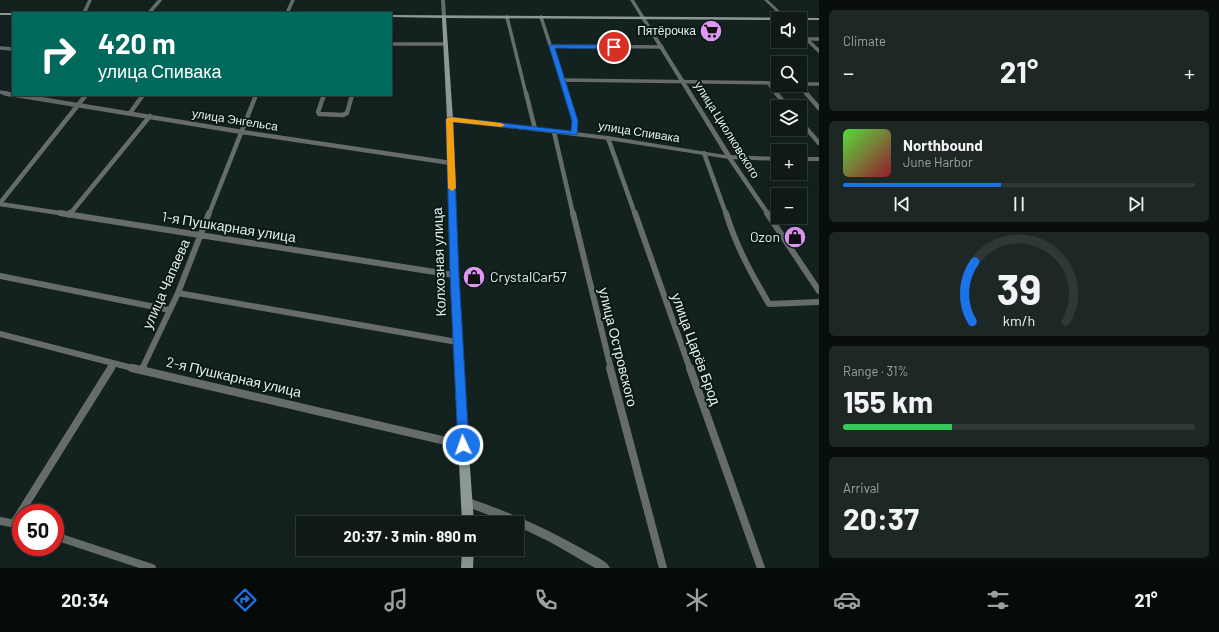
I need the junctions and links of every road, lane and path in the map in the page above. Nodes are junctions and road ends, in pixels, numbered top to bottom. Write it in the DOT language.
graph roads {
  1 [pos="90,0"];
  2 [pos="160,0"];
  3 [pos="293,0"];
  4 [pos="443,0"];
  5 [pos="632,0"];
  6 [pos="766,0"];
  7 [pos="84,12"];
  8 [pos="150,12"];
  9 [pos="287,12"];
  10 [pos="779,12"];
  11 [pos="0,14"];
  12 [pos="12,14"];
  13 [pos="392,16"];
  14 [pos="444,16"];
  15 [pos="507,17"];
  16 [pos="541,17"];
  17 [pos="642,18"];
  18 [pos="771,19"];
  19 [pos="807,19"];
  20 [pos="819,19"];
  21 [pos="807,39"];
  22 [pos="819,39"];
  23 [pos="807,40"];
  24 [pos="392,44"];
  25 [pos="446,44"];
  26 [pos="551,46"];
  27 [pos="662,47"];
  28 [pos="0,48"];
  29 [pos="12,49"];
  30 [pos="819,51"];
  31 [pos="563,80"];
  32 [pos="684,81"];
  33 [pos="768,83"];
  34 [pos="807,84"];
  35 [pos="819,84"];
  36 [pos="0,92"];
  37 [pos="806,92"];
  38 [pos="12,94"];
  39 [pos="22,96"];
  40 [pos="85,96"];
  41 [pos="142,96"];
  42 [pos="256,96"];
  43 [pos="324,96"];
  44 [pos="352,96"];
  45 [pos="782,100"];
  46 [pos="78,105"];
  47 [pos="819,108"];
  48 [pos="130,113"];
  49 [pos="150,116"];
  50 [pos="450,119"];
  51 [pos="535,129"];
  52 [pos="807,129"];
  53 [pos="242,132"];
  54 [pos="554,132"];
  55 [pos="574,134"];
  56 [pos="608,138"];
  57 [pos="819,143"];
  58 [pos="704,153"];
  59 [pos="730,157"];
  60 [pos="771,159"];
  61 [pos="807,159"];
  62 [pos="819,159"];
  63 [pos="451,163"];
  64 [pos="0,204"];
  65 [pos="69,215"];
  66 [pos="202,234"];
  67 [pos="454,275"];
  68 [pos="0,276"];
  69 [pos="819,291"];
  70 [pos="178,293"];
  71 [pos="819,302"];
  72 [pos="170,310"];
  73 [pos="0,334"];
  74 [pos="457,342"];
  75 [pos="114,364"];
  76 [pos="142,370"];
  77 [pos="463,445"];
  78 [pos="30,504"];
  79 [pos="468,504"];
  80 [pos="468,516"];
  81 [pos="0,521"];
  82 [pos="12,523"];
  83 [pos="64,539"];
  84 [pos="468,556"];
  85 [pos="152,568"];
  86 [pos="467,568"];
  87 [pos="605,568"];
  88 [pos="663,568"];
  89 [pos="761,568"];
  1 -- 7 [label="street"];
  2 -- 8 [label="street"];
  3 -- 9 [label="street"];
  4 -- 14 [label="street, Колхозная улица"];
  5 -- 17 [label="street, улица Циолковского"];
  6 -- 10 [label="street"];
  11 -- 12 [label="main road"];
  13 -- 14 [label="main road"];
  14 -- 15 [label="main road"];
  14 -- 25 [label="main road, Колхозная улица"];
  15 -- 16 [label="main road"];
  15 -- 51 [label="street"];
  16 -- 17 [label="main road"];
  16 -- 26 [label="street"];
  17 -- 18 [label="main road"];
  17 -- 27 [label="street, улица Циолковского"];
  19 -- 20 [label="main road"];
  21 -- 22 [label="street"];
  23 -- 30 [label="street"];
  24 -- 25 [label="street"];
  25 -- 50 [label="main road, Колхозная улица"];
  26 -- 27 [label="street"];
  26 -- 31 [label="street"];
  27 -- 32 [label="street, улица Циолковского"];
  28 -- 29 [label="street"];
  31 -- 32 [label="street"];
  31 -- 55 [label="street"];
  32 -- 33 [label="street"];
  32 -- 59 [label="street, улица Циолковского"];
  33 -- 45 [label="street"];
  34 -- 35 [label="street"];
  36 -- 38 [label="street"];
  37 -- 47 [label="street"];
  39 -- 46 [label="street, улица Энгельса"];
  40 -- 46 [label="street"];
  41 -- 48 [label="street"];
  42 -- 53 [label="street, улица Чапаева"];
  43 -- 44 [label="street"];
  46 -- 48 [label="street, улица Энгельса"];
  46 -- 64 [label="street"];
  48 -- 49 [label="street, улица Энгельса"];
  49 -- 53 [label="street, улица Энгельса"];
  49 -- 65 [label="street"];
  50 -- 51 [label="street, улица Спивака"];
  50 -- 63 [label="main road, Колхозная улица"];
  51 -- 54 [label="street, улица Спивака"];
  52 -- 57 [label="street"];
  53 -- 63 [label="street, улица Энгельса"];
  53 -- 66 [label="street, улица Чапаева"];
  54 -- 55 [label="street, улица Спивака"];
  54 -- 88 [label="street, улица Островского"];
  55 -- 56 [label="street, улица Спивака"];
  56 -- 58 [label="street, улица Спивака"];
  56 -- 89 [label="street, улица Царёв Брод"];
  58 -- 59 [label="street, улица Спивака"];
  58 -- 71 [label="street"];
  59 -- 60 [label="street, улица Спивака"];
  59 -- 69 [label="street, улица Циолковского"];
  61 -- 62 [label="street"];
  63 -- 67 [label="main road, Колхозная улица"];
  64 -- 65 [label="street, 1-я Пушкарная улица"];
  65 -- 66 [label="street, 1-я Пушкарная улица"];
  66 -- 67 [label="street, 1-я Пушкарная улица"];
  66 -- 70 [label="street, улица Чапаева"];
  67 -- 74 [label="main road, Колхозная улица"];
  68 -- 72 [label="street"];
  70 -- 72 [label="street, улица Чапаева"];
  70 -- 74 [label="street"];
  72 -- 76 [label="street, улица Чапаева"];
  73 -- 75 [label="street, 2-я Пушкарная улица"];
  74 -- 77 [label="main road, Колхозная улица"];
  75 -- 76 [label="street, 2-я Пушкарная улица"];
  75 -- 78 [label="street"];
  76 -- 77 [label="street, 2-я Пушкарная улица"];
  77 -- 79 [label="main road, Колхозная улица"];
  79 -- 80 [label="main road, Колхозная улица"];
  79 -- 87 [label="street"];
  81 -- 82 [label="street"];
  83 -- 85 [label="street"];
  84 -- 86 [label="main road"];
}
